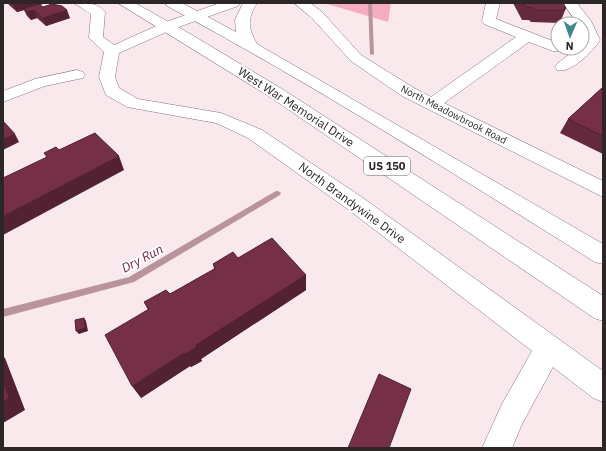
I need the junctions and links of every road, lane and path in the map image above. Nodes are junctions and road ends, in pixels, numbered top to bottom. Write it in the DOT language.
graph roads {
  1 [pos="81,3"];
  2 [pos="125,3"];
  3 [pos="172,3"];
  4 [pos="233,3"];
  5 [pos="250,3"];
  6 [pos="301,3"];
  7 [pos="493,3"];
  8 [pos="570,3"];
  9 [pos="198,16"];
  10 [pos="580,16"];
  11 [pos="590,23"];
  12 [pos="168,26"];
  13 [pos="603,26"];
  14 [pos="590,34"];
  15 [pos="527,36"];
  16 [pos="550,45"];
  17 [pos="590,46"];
  18 [pos="252,47"];
  19 [pos="112,51"];
  20 [pos="575,56"];
  21 [pos="563,67"];
  22 [pos="77,75"];
  23 [pos="3,97"];
  24 [pos="432,104"];
  25 [pos="603,190"];
  26 [pos="603,255"];
  27 [pos="603,310"];
  28 [pos="549,348"];
  29 [pos="603,388"];
  30 [pos="497,448"];
  1 -- 19 [label="main road"];
  2 -- 12 [label="main road, West War Memorial Drive / US 150"];
  3 -- 9 [label="main road, US 150"];
  4 -- 9 [label="main road"];
  5 -- 18 [label="main road"];
  6 -- 24 [label="main road, North Meadowbrook Road"];
  7 -- 15 [label="main road"];
  8 -- 10 [label="main road"];
  9 -- 12 [label="main road"];
  9 -- 18 [label="main road, US 150"];
  11 -- 13 [label="main road"];
  12 -- 19 [label="main road"];
  12 -- 27 [label="main road, West War Memorial Drive / US 150"];
  14 -- 17 [label="main road"];
  15 -- 16 [label="main road"];
  15 -- 24 [label="main road"];
  18 -- 26 [label="main road, US 150"];
  19 -- 28 [label="main road, North Brandywine Drive"];
  20 -- 21 [label="main road"];
  22 -- 23 [label="main road"];
  24 -- 25 [label="main road, North Meadowbrook Road"];
  28 -- 29 [label="main road, North Brandywine Drive"];
  28 -- 30 [label="main road"];
}
